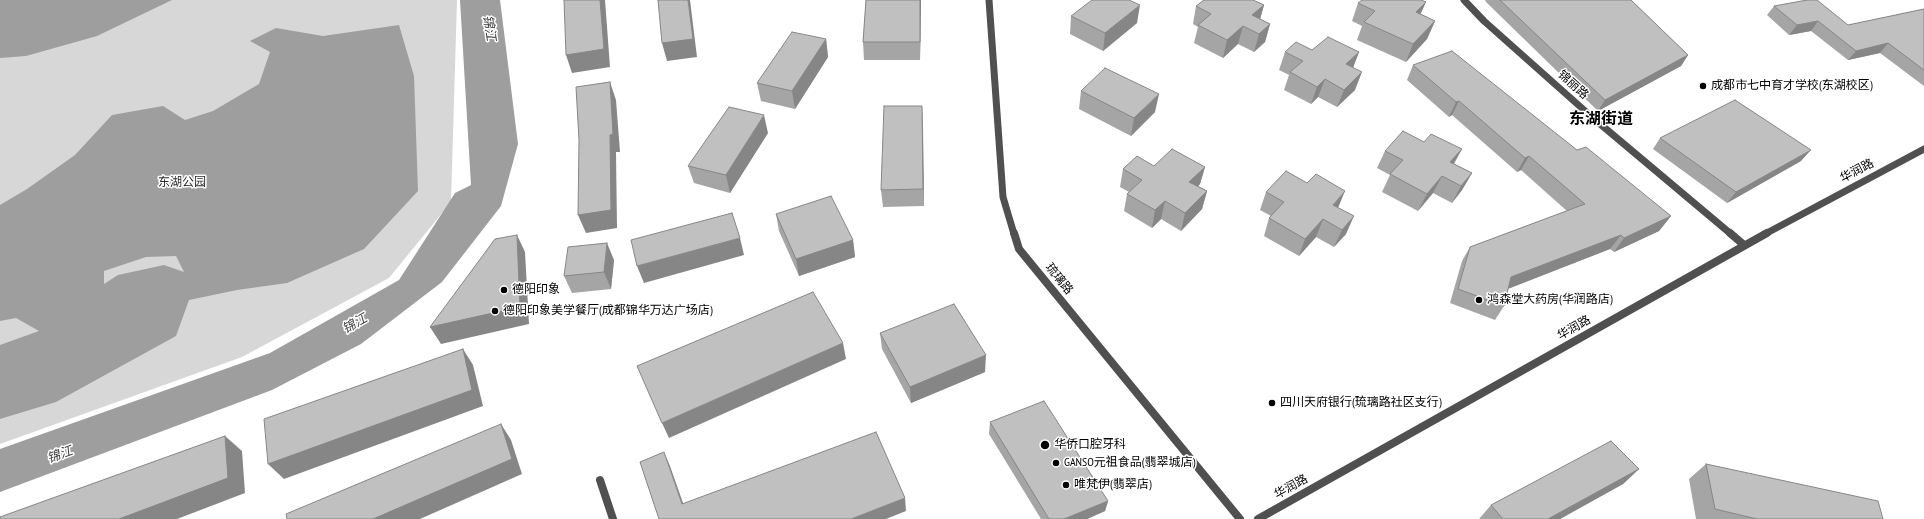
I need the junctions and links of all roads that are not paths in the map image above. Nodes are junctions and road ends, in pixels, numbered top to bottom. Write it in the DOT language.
graph roads {
  1 [pos="989,0"];
  2 [pos="1464,0"];
  3 [pos="1924,149"];
  4 [pos="1744,245"];
  5 [pos="600,480"];
  6 [pos="613,519"];
  7 [pos="1240,519"];
  8 [pos="1258,519"];
  1 -- 7 [label="street, 琉璃路"];
  2 -- 4 [label="street, 锦丽路"];
  3 -- 4 [label="street, 华润路"];
  4 -- 8 [label="street, 华润路"];
  5 -- 6 [label="street"];
}
